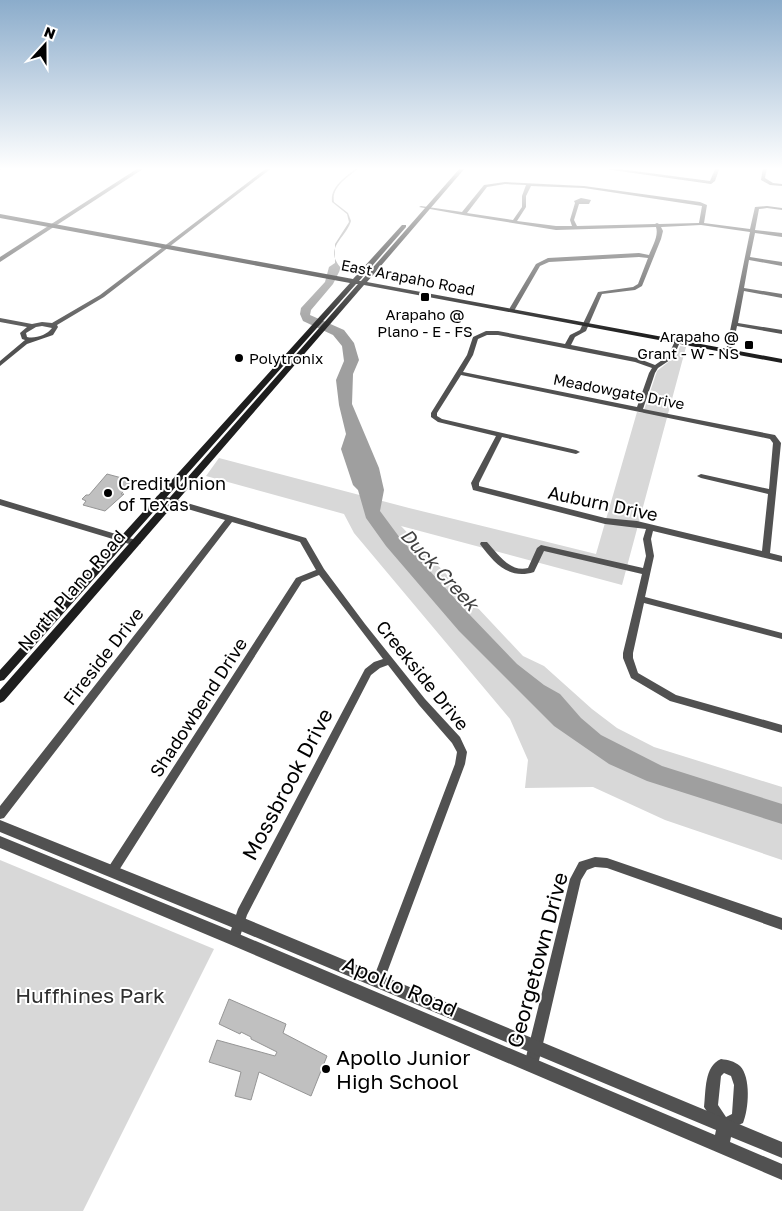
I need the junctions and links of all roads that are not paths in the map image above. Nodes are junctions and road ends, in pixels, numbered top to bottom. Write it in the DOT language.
graph roads {
  1 [pos="51,224"];
  2 [pos="54,224"];
  3 [pos="198,224"];
  4 [pos="407,224"];
  5 [pos="411,224"];
  6 [pos="525,224"];
  7 [pos="573,224"];
  8 [pos="656,224"];
  9 [pos="701,224"];
  10 [pos="753,224"];
  11 [pos="575,228"];
  12 [pos="752,230"];
  13 [pos="114,232"];
  14 [pos="89,233"];
  15 [pos="782,235"];
  16 [pos="170,245"];
  17 [pos="0,256"];
  18 [pos="651,257"];
  19 [pos="747,258"];
  20 [pos="0,260"];
  21 [pos="782,264"];
  22 [pos="351,278"];
  23 [pos="366,280"];
  24 [pos="741,289"];
  25 [pos="782,296"];
  26 [pos="513,308"];
  27 [pos="0,320"];
  28 [pos="586,321"];
  29 [pos="735,324"];
  30 [pos="0,325"];
  31 [pos="53,325"];
  32 [pos="32,326"];
  33 [pos="637,328"];
  34 [pos="316,330"];
  35 [pos="24,331"];
  36 [pos="782,332"];
  37 [pos="647,336"];
  38 [pos="30,340"];
  39 [pos="677,342"];
  40 [pos="567,347"];
  41 [pos="730,348"];
  42 [pos="782,354"];
  43 [pos="782,361"];
  44 [pos="0,364"];
  45 [pos="656,367"];
  46 [pos="459,372"];
  47 [pos="639,410"];
  48 [pos="500,434"];
  49 [pos="202,451"];
  50 [pos="576,452"];
  51 [pos="214,454"];
  52 [pos="701,476"];
  53 [pos="772,492"];
  54 [pos="160,498"];
  55 [pos="0,502"];
  56 [pos="173,502"];
  57 [pos="231,518"];
  58 [pos="650,527"];
  59 [pos="122,539"];
  60 [pos="136,543"];
  61 [pos="484,544"];
  62 [pos="766,556"];
  63 [pos="782,559"];
  64 [pos="321,571"];
  65 [pos="647,572"];
  66 [pos="640,599"];
  67 [pos="782,636"];
  68 [pos="389,660"];
  69 [pos="15,661"];
  70 [pos="28,666"];
  71 [pos="0,677"];
  72 [pos="0,698"];
  73 [pos="782,730"];
  74 [pos="0,814"];
  75 [pos="0,826"];
  76 [pos="0,842"];
  77 [pos="112,871"];
  78 [pos="239,923"];
  79 [pos="782,924"];
  80 [pos="234,938"];
  81 [pos="378,982"];
  82 [pos="535,1047"];
  83 [pos="531,1065"];
  84 [pos="724,1125"];
  85 [pos="722,1146"];
  86 [pos="782,1150"];
  87 [pos="782,1172"];
  1 -- 2 [label="main road, East Arapaho Road"];
  2 -- 13 [label="main road, East Arapaho Road"];
  2 -- 14 [label="main road, East Arapaho Road"];
  2 -- 17 [label="street"];
  2 -- 20 [label="street"];
  3 -- 16 [label="street"];
  4 -- 22 [label="main road, North Plano Road"];
  5 -- 23 [label="main road, North Plano Road"];
  6 -- 11 [label="street"];
  7 -- 11 [label="street"];
  8 -- 9 [label="street"];
  8 -- 11 [label="street"];
  8 -- 18 [label="street"];
  9 -- 12 [label="street"];
  10 -- 12 [label="street"];
  12 -- 15 [label="street"];
  12 -- 19 [label="street"];
  13 -- 14 [label="main road"];
  13 -- 16 [label="main road, East Arapaho Road"];
  14 -- 16 [label="main road, East Arapaho Road"];
  16 -- 22 [label="main road, East Arapaho Road"];
  16 -- 31 [label="street"];
  18 -- 26 [label="street"];
  18 -- 28 [label="street"];
  19 -- 21 [label="street"];
  19 -- 24 [label="street"];
  22 -- 23 [label="main road, East Arapaho Road"];
  22 -- 34 [label="main road, North Plano Road"];
  23 -- 26 [label="main road, East Arapaho Road"];
  23 -- 34 [label="main road, North Plano Road"];
  24 -- 25 [label="street"];
  24 -- 29 [label="street"];
  26 -- 28 [label="main road, East Arapaho Road"];
  27 -- 32 [label="street"];
  28 -- 33 [label="main road, East Arapaho Road"];
  28 -- 37 [label="main road, East Arapaho Road"];
  28 -- 40 [label="street"];
  29 -- 36 [label="street"];
  29 -- 41 [label="street"];
  30 -- 35 [label="street"];
  31 -- 32 [label="street"];
  31 -- 38 [label="street"];
  32 -- 35 [label="street"];
  33 -- 37 [label="main road"];
  33 -- 41 [label="main road, East Arapaho Road"];
  34 -- 49 [label="main road, North Plano Road"];
  34 -- 51 [label="main road, North Plano Road"];
  35 -- 38 [label="street"];
  37 -- 39 [label="main road, East Arapaho Road"];
  38 -- 44 [label="street"];
  39 -- 41 [label="main road, East Arapaho Road"];
  39 -- 45 [label="street"];
  40 -- 45 [label="street"];
  40 -- 46 [label="street"];
  41 -- 42 [label="main road, East Arapaho Road"];
  41 -- 43 [label="main road, East Arapaho Road"];
  45 -- 47 [label="street"];
  46 -- 47 [label="street, Meadowgate Drive"];
  46 -- 48 [label="street"];
  47 -- 53 [label="street, Meadowgate Drive"];
  48 -- 50 [label="street"];
  48 -- 58 [label="street, Auburn Drive"];
  49 -- 51 [label="main road"];
  49 -- 54 [label="main road, North Plano Road"];
  51 -- 56 [label="main road, North Plano Road"];
  52 -- 53 [label="street"];
  53 -- 62 [label="street"];
  54 -- 56 [label="street, Creekside Drive"];
  54 -- 59 [label="main road, North Plano Road"];
  55 -- 59 [label="street"];
  56 -- 57 [label="street, Creekside Drive"];
  56 -- 60 [label="main road, North Plano Road"];
  57 -- 64 [label="street, Creekside Drive"];
  57 -- 74 [label="street, Fireside Drive"];
  58 -- 62 [label="street, Auburn Drive"];
  58 -- 65 [label="street"];
  59 -- 60 [label="street"];
  59 -- 69 [label="main road, North Plano Road"];
  60 -- 70 [label="main road, North Plano Road"];
  61 -- 65 [label="street"];
  62 -- 63 [label="street, Auburn Drive"];
  64 -- 68 [label="street, Creekside Drive"];
  64 -- 77 [label="street, Shadowbend Drive"];
  65 -- 66 [label="street"];
  66 -- 67 [label="street"];
  66 -- 73 [label="street"];
  68 -- 78 [label="street, Mossbrook Drive"];
  68 -- 81 [label="street, Creekside Drive"];
  69 -- 70 [label="main road"];
  69 -- 71 [label="main road, North Plano Road"];
  70 -- 72 [label="main road, North Plano Road"];
  75 -- 77 [label="street, Apollo Road"];
  76 -- 80 [label="street, Apollo Road"];
  77 -- 78 [label="street, Apollo Road"];
  78 -- 80 [label="street, Mossbrook Drive"];
  78 -- 81 [label="street, Apollo Road"];
  79 -- 82 [label="street, Georgetown Drive"];
  80 -- 83 [label="street, Apollo Road"];
  81 -- 82 [label="street, Apollo Road"];
  82 -- 83 [label="street, Georgetown Drive"];
  82 -- 84 [label="street, Apollo Road"];
  83 -- 85 [label="street, Apollo Road"];
  84 -- 85 [label="street"];
  84 -- 86 [label="street, Apollo Road"];
  85 -- 87 [label="street, Apollo Road"];
}
